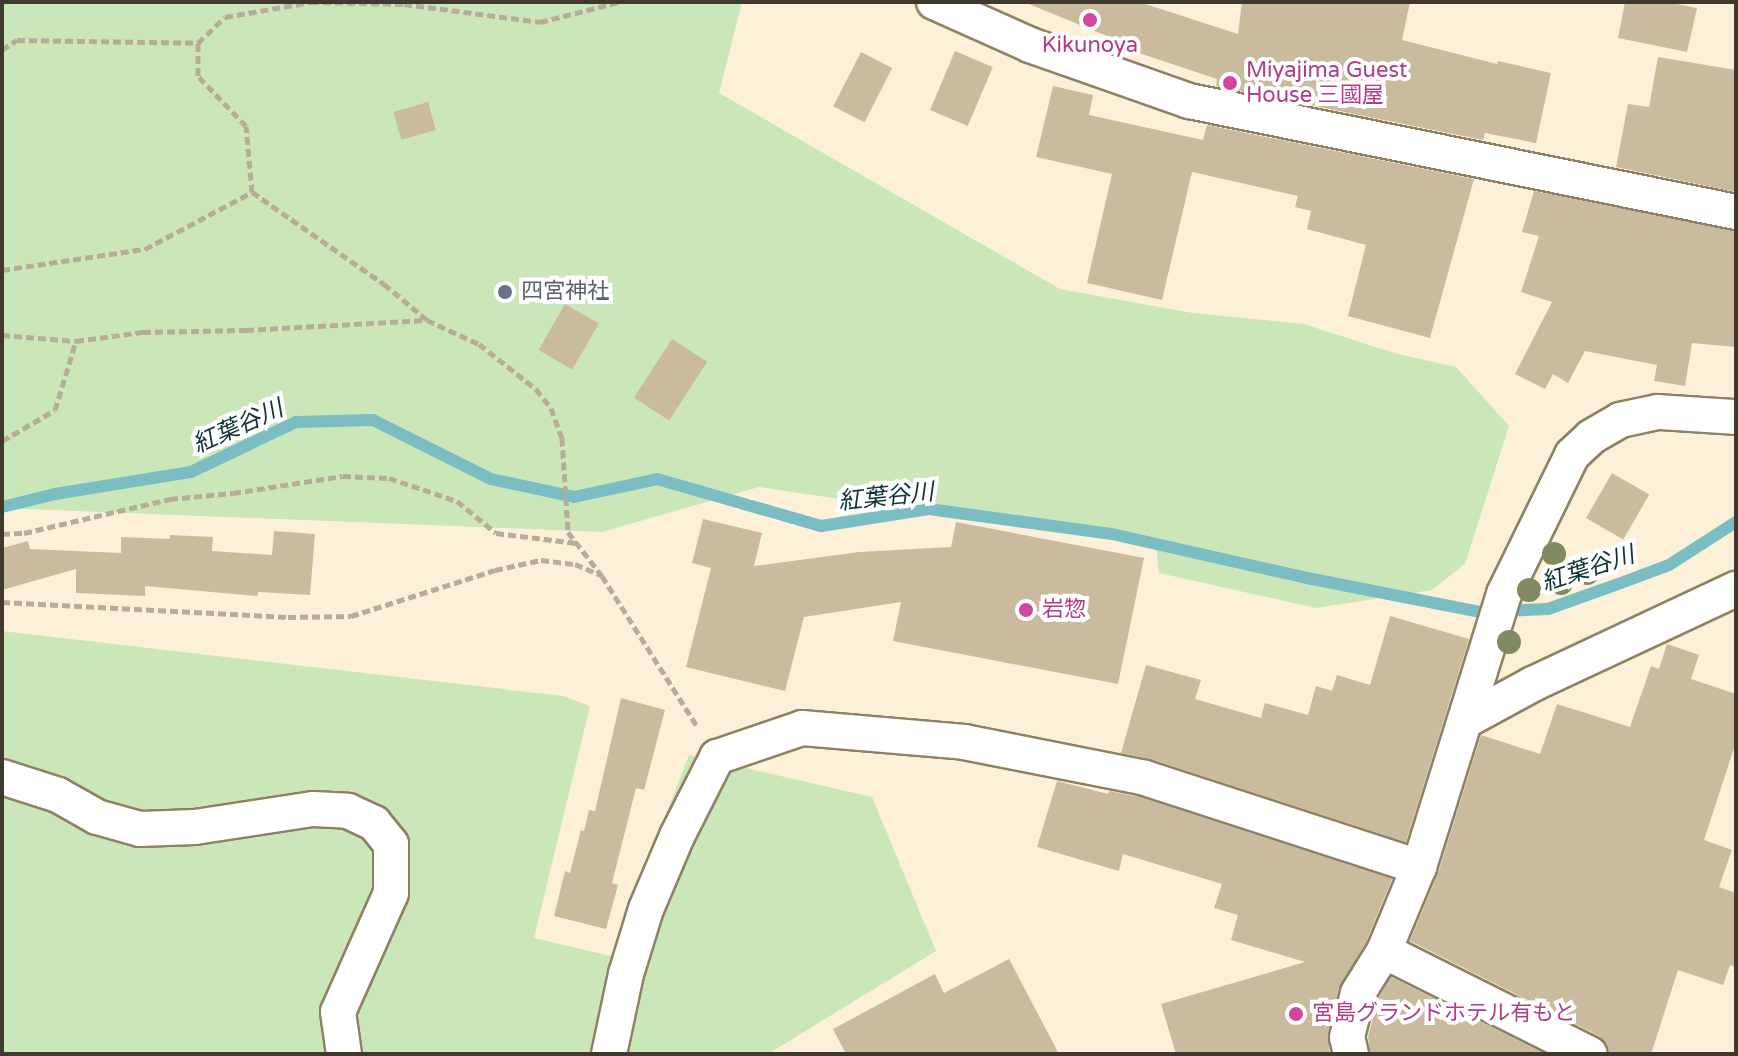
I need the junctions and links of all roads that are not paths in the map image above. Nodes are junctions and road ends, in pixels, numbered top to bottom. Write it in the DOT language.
graph roads {
  1 [pos="934,2"];
  2 [pos="1736,212"];
  3 [pos="1736,417"];
  4 [pos="1736,589"];
  5 [pos="1465,721"];
  6 [pos="2,777"];
  7 [pos="1419,867"];
  8 [pos="1384,951"];
  9 [pos="344,1054"];
  10 [pos="609,1054"];
  11 [pos="1351,1054"];
  12 [pos="1590,1054"];
  1 -- 2 [label="street"];
  3 -- 5 [label="street"];
  4 -- 5 [label="street"];
  5 -- 7 [label="street"];
  6 -- 9 [label="street"];
  7 -- 8 [label="street"];
  7 -- 10 [label="street"];
  8 -- 11 [label="street"];
  8 -- 12 [label="street"];
}
